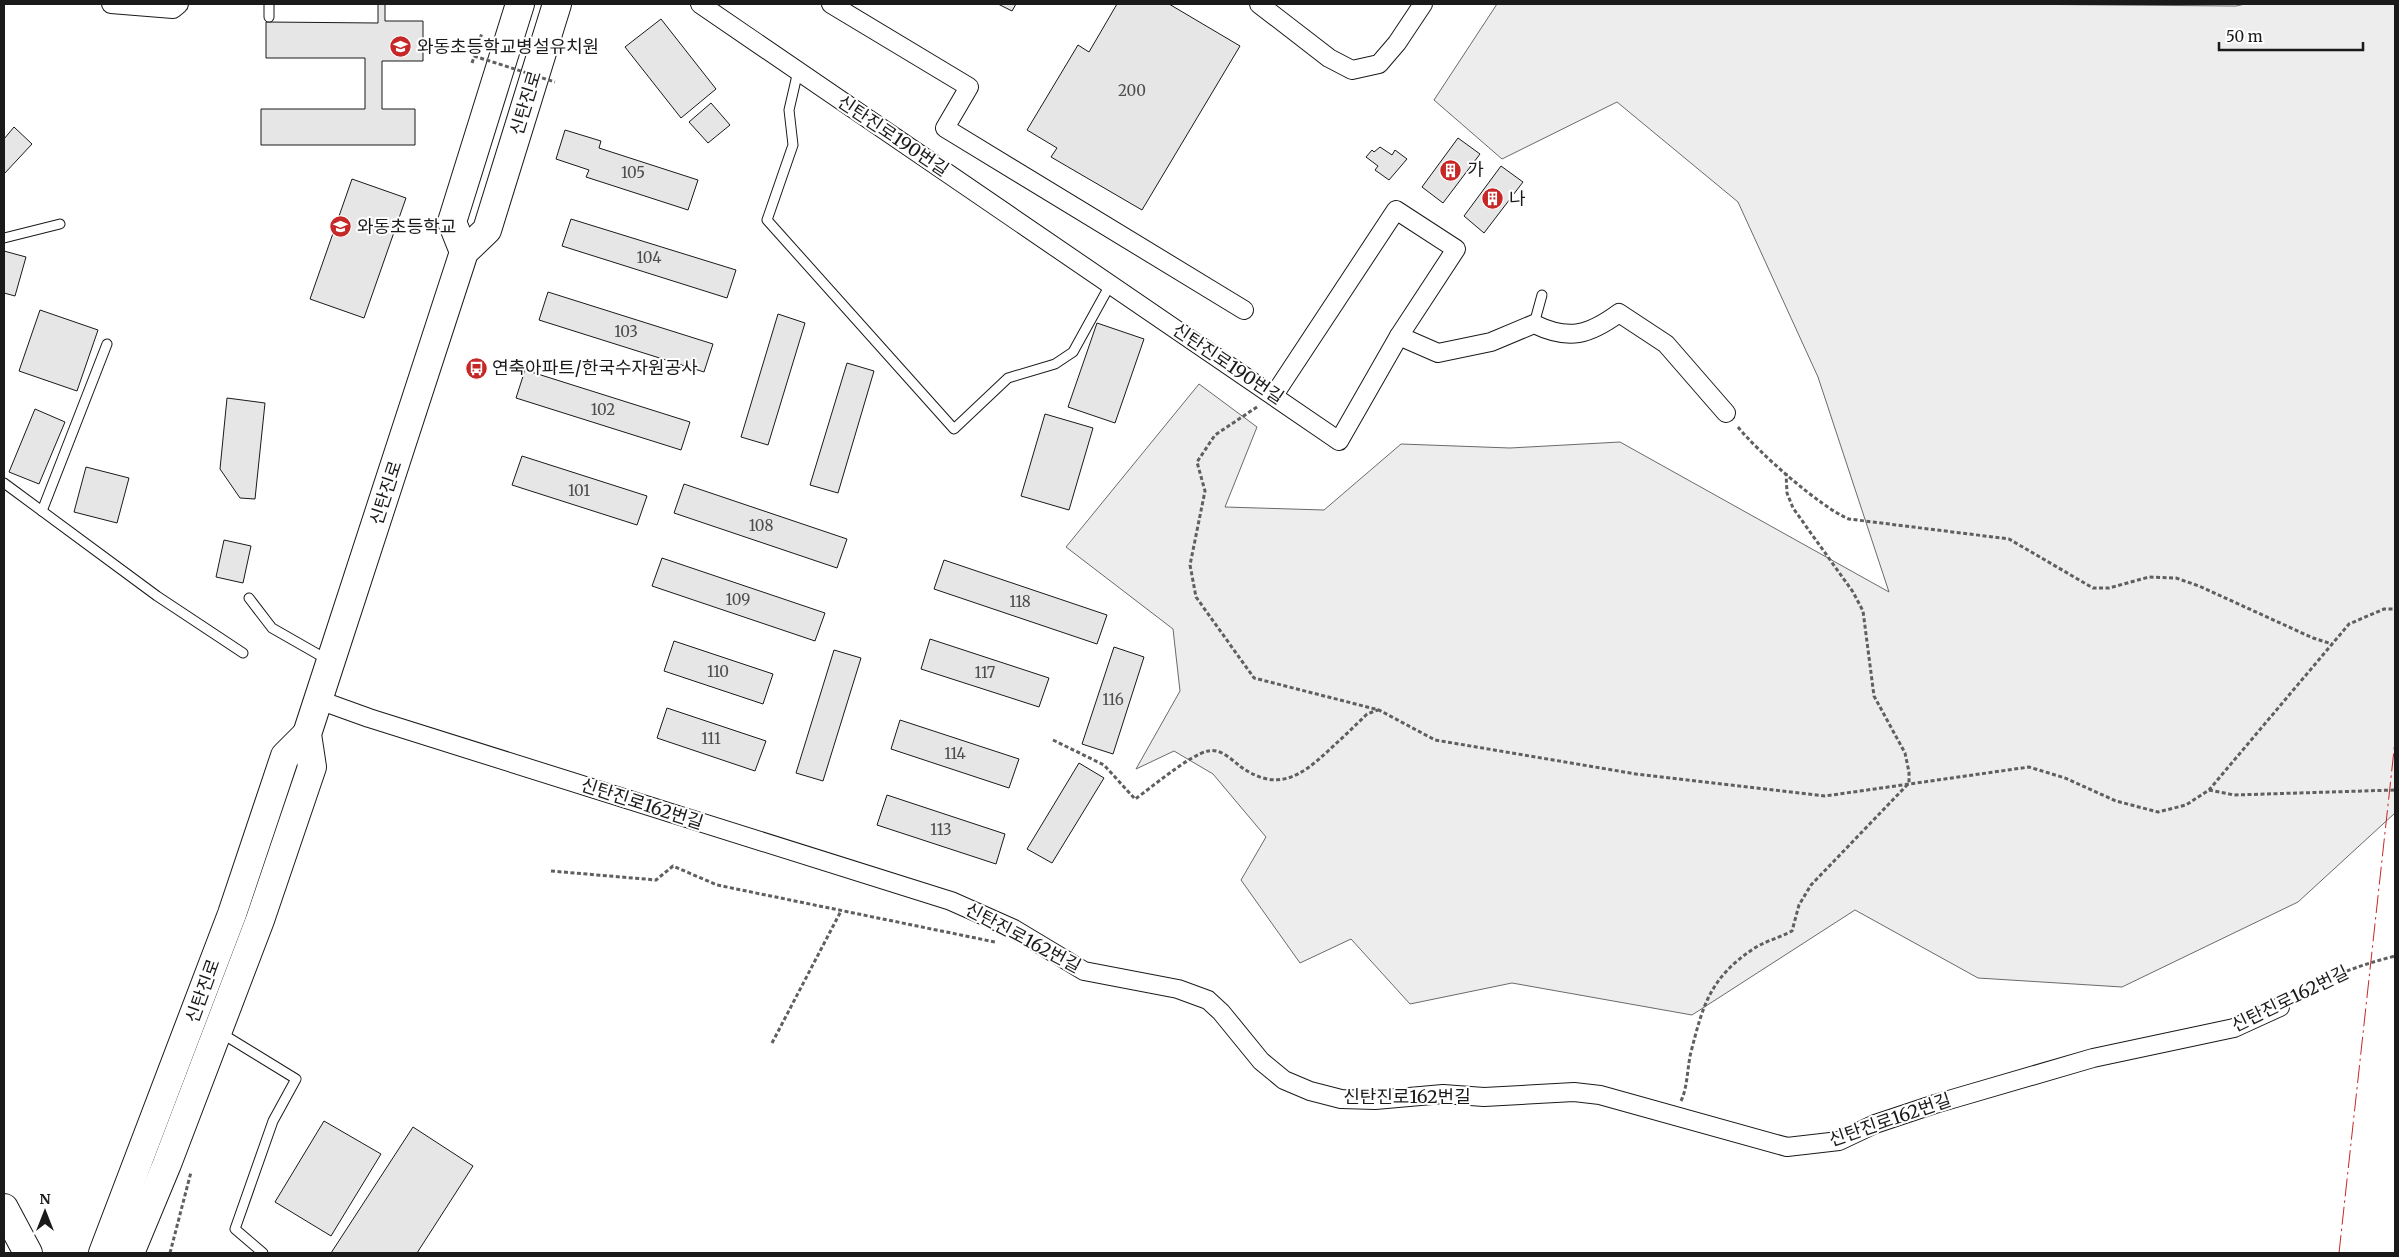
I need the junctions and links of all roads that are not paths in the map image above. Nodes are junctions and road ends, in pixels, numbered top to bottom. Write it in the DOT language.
graph roads {
  1 [pos="112,4"];
  2 [pos="269,4"];
  3 [pos="520,4"];
  4 [pos="557,4"];
  5 [pos="700,4"];
  6 [pos="831,4"];
  7 [pos="1259,4"];
  8 [pos="1423,4"];
  9 [pos="176,6"];
  10 [pos="269,18"];
  11 [pos="798,71"];
  12 [pos="60,224"];
  13 [pos="4,238"];
  14 [pos="464,252"];
  15 [pos="1110,285"];
  16 [pos="1542,295"];
  17 [pos="1244,310"];
  18 [pos="1534,324"];
  19 [pos="1399,336"];
  20 [pos="107,344"];
  21 [pos="1274,395"];
  22 [pos="1726,412"];
  23 [pos="4,483"];
  24 [pos="42,511"];
  25 [pos="249,598"];
  26 [pos="243,653"];
  27 [pos="330,662"];
  28 [pos="318,700"];
  29 [pos="307,734"];
  30 [pos="2280,1007"];
  31 [pos="218,1032"];
  32 [pos="4,1208"];
  33 [pos="28,1253"];
  34 [pos="103,1253"];
  35 [pos="130,1253"];
  36 [pos="263,1253"];
  1 -- 9 [label="street"];
  2 -- 10 [label="lane"];
  3 -- 14 [label="main road, 신탄진로"];
  4 -- 14 [label="main road, 신탄진로"];
  5 -- 11 [label="street, 신탄진로190번길"];
  6 -- 17 [label="street"];
  7 -- 8 [label="street"];
  11 -- 15 [label="street, 신탄진로190번길"];
  11 -- 15 [label="lane"];
  12 -- 13 [label="lane"];
  14 -- 27 [label="main road, 신탄진로"];
  15 -- 21 [label="street, 신탄진로190번길"];
  16 -- 18 [label="lane"];
  18 -- 19 [label="street"];
  18 -- 22 [label="street"];
  19 -- 21 [label="street, 신탄진로190번길"];
  19 -- 21 [label="street"];
  20 -- 24 [label="lane"];
  23 -- 24 [label="lane"];
  24 -- 26 [label="lane"];
  25 -- 27 [label="lane"];
  27 -- 28 [label="main road, 신탄진로"];
  28 -- 29 [label="main road, 신탄진로"];
  28 -- 30 [label="street, 신탄진로162번길"];
  29 -- 31 [label="main road, 신탄진로"];
  29 -- 34 [label="main road, 신탄진로"];
  31 -- 35 [label="main road, 신탄진로"];
  31 -- 36 [label="lane"];
  32 -- 33 [label="main road"];
}
